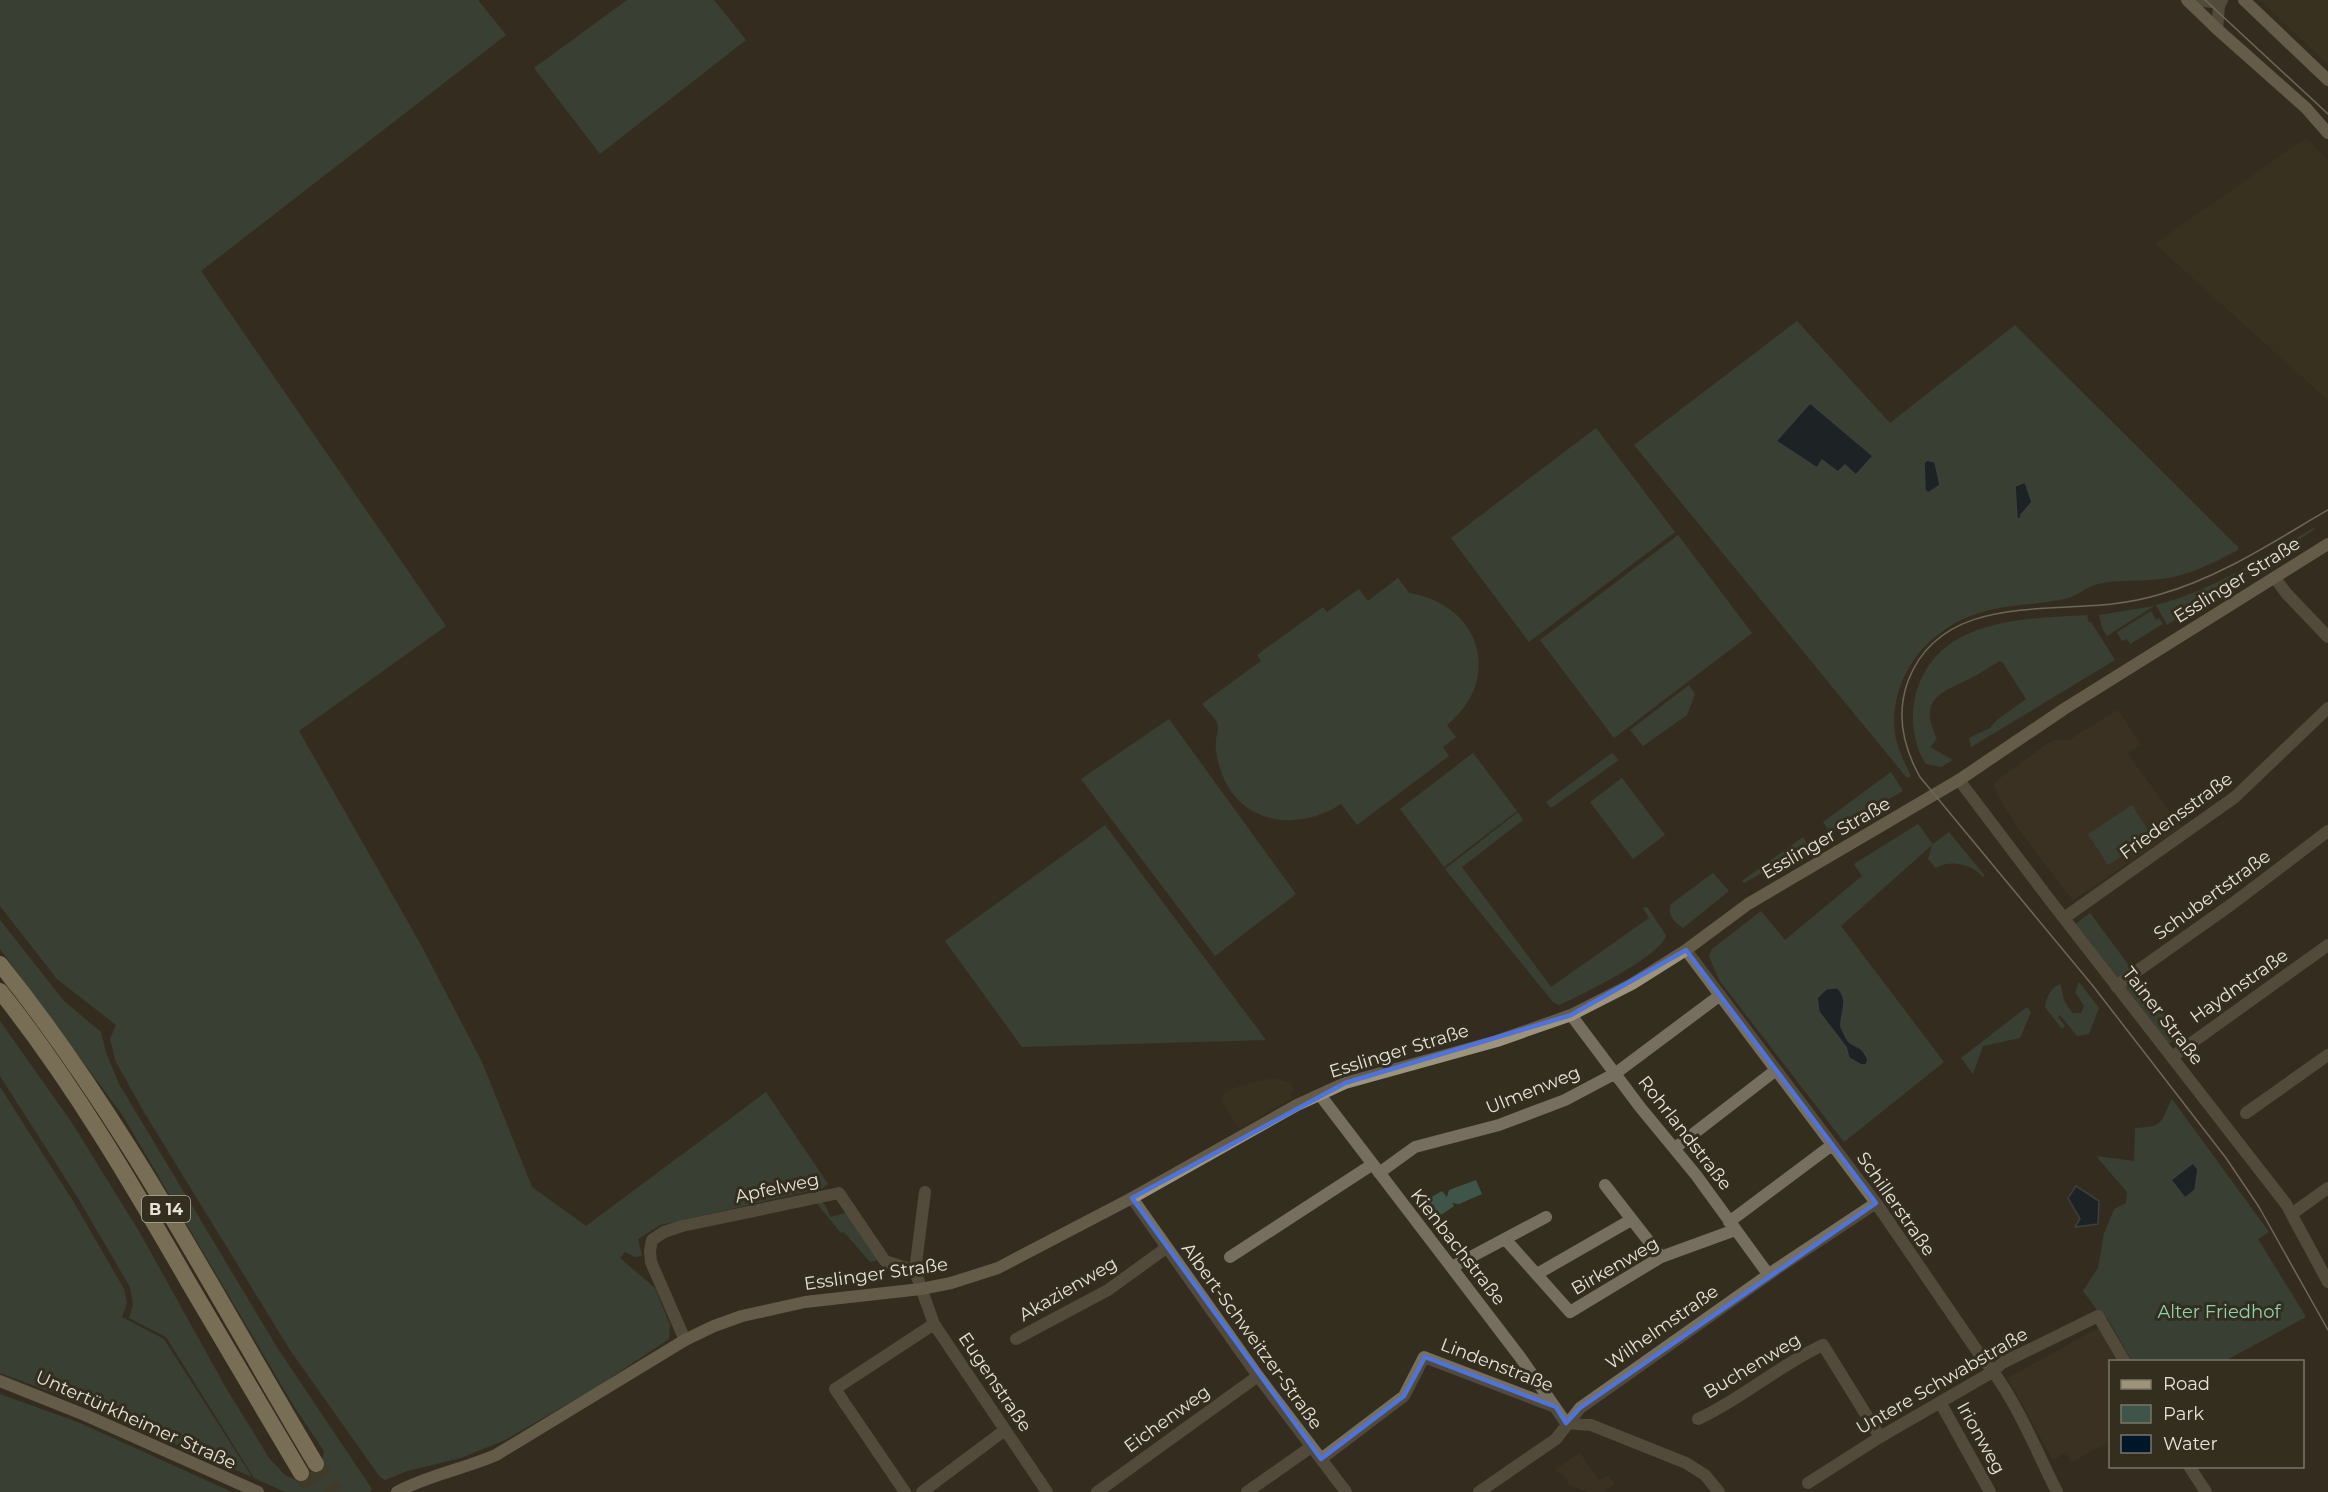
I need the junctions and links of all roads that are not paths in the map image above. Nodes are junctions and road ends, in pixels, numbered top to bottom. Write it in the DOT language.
graph roads {
  1 [pos="2187,0"];
  2 [pos="2196,0"];
  3 [pos="2244,0"];
  4 [pos="2220,5"];
  5 [pos="2217,29"];
  6 [pos="2328,80"];
  7 [pos="2306,108"];
  8 [pos="2328,127"];
  9 [pos="2328,133"];
  10 [pos="2328,544"];
  11 [pos="2275,578"];
  12 [pos="2328,637"];
  13 [pos="2328,708"];
  14 [pos="1959,780"];
  15 [pos="2328,831"];
  16 [pos="2064,918"];
  17 [pos="2328,945"];
  18 [pos="1686,950"];
  19 [pos="0,964"];
  20 [pos="2116,986"];
  21 [pos="0,992"];
  22 [pos="1719,996"];
  23 [pos="1571,1015"];
  24 [pos="2328,1055"];
  25 [pos="2172,1057"];
  26 [pos="1776,1070"];
  27 [pos="1616,1073"];
  28 [pos="1320,1095"];
  29 [pos="2246,1113"];
  30 [pos="1832,1145"];
  31 [pos="1675,1148"];
  32 [pos="1376,1168"];
  33 [pos="1605,1185"];
  34 [pos="2328,1188"];
  35 [pos="925,1192"];
  36 [pos="1132,1198"];
  37 [pos="1876,1203"];
  38 [pos="2293,1213"];
  39 [pos="1546,1217"];
  40 [pos="1630,1220"];
  41 [pos="1732,1226"];
  42 [pos="1506,1240"];
  43 [pos="1166,1248"];
  44 [pos="1230,1257"];
  45 [pos="1661,1257"];
  46 [pos="1452,1267"];
  47 [pos="915,1271"];
  48 [pos="1537,1274"];
  49 [pos="1768,1274"];
  50 [pos="2328,1281"];
  51 [pos="921,1288"];
  52 [pos="933,1324"];
  53 [pos="1016,1339"];
  54 [pos="686,1340"];
  55 [pos="2124,1360"];
  56 [pos="1994,1371"];
  57 [pos="1258,1376"];
  58 [pos="0,1381"];
  59 [pos="1941,1402"];
  60 [pos="1556,1407"];
  61 [pos="1698,1419"];
  62 [pos="1566,1423"];
  63 [pos="1005,1430"];
  64 [pos="1880,1437"];
  65 [pos="1311,1447"];
  66 [pos="1321,1459"];
  67 [pos="2190,1468"];
  68 [pos="1808,1483"];
  69 [pos="2203,1491"];
  70 [pos="258,1492"];
  71 [pos="397,1492"];
  72 [pos="905,1492"];
  73 [pos="922,1492"];
  74 [pos="1047,1492"];
  75 [pos="1097,1492"];
  76 [pos="1247,1492"];
  77 [pos="1346,1492"];
  78 [pos="1479,1492"];
  79 [pos="1719,1492"];
  80 [pos="1990,1492"];
  81 [pos="2057,1492"];
  1 -- 5 [label="main road"];
  2 -- 4 [label="street"];
  3 -- 6 [label="main road"];
  4 -- 5 [label="street"];
  5 -- 7 [label="main road"];
  7 -- 8 [label="main road"];
  7 -- 9 [label="main road"];
  10 -- 11 [label="main road, Esslinger Straße"];
  11 -- 12 [label="street"];
  11 -- 14 [label="main road, Esslinger Straße"];
  13 -- 16 [label="street, Friedensstraße"];
  14 -- 16 [label="street, Tainer Straße"];
  14 -- 18 [label="main road, Esslinger Straße"];
  15 -- 20 [label="street, Schubertstraße"];
  16 -- 20 [label="street, Tainer Straße"];
  17 -- 25 [label="street, Haydnstraße"];
  18 -- 22 [label="street, Schillerstraße"];
  18 -- 23 [label="main road, Esslinger Straße"];
  19 -- 21 [label="highway, B 14"];
  20 -- 25 [label="street, Tainer Straße"];
  22 -- 26 [label="street, Schillerstraße"];
  22 -- 27 [label="street, Ulmenweg"];
  23 -- 27 [label="street, Rohrlandstraße"];
  23 -- 28 [label="main road, Esslinger Straße"];
  24 -- 29 [label="street"];
  25 -- 38 [label="street, Tainer Straße"];
  26 -- 30 [label="street, Schillerstraße"];
  26 -- 31 [label="street"];
  27 -- 31 [label="street, Rohrlandstraße"];
  27 -- 32 [label="street, Ulmenweg"];
  28 -- 32 [label="street, Kienbachstraße"];
  28 -- 36 [label="main road, Esslinger Straße"];
  30 -- 37 [label="street, Schillerstraße"];
  30 -- 41 [label="street, Birkenweg"];
  31 -- 41 [label="street, Rohrlandstraße"];
  32 -- 44 [label="street, Ulmenweg"];
  32 -- 46 [label="street, Kienbachstraße"];
  33 -- 40 [label="street"];
  34 -- 38 [label="street"];
  35 -- 47 [label="street"];
  36 -- 43 [label="street, Albert-Schweitzer-Straße"];
  36 -- 51 [label="main road, Esslinger Straße"];
  37 -- 49 [label="street, Wilhelmstraße"];
  37 -- 56 [label="street, Schillerstraße"];
  38 -- 50 [label="street, Tainer Straße"];
  39 -- 42 [label="street"];
  40 -- 45 [label="street"];
  40 -- 48 [label="street"];
  41 -- 45 [label="street, Birkenweg"];
  41 -- 49 [label="street, Rohrlandstraße"];
  42 -- 46 [label="street"];
  42 -- 48 [label="street, Birkenweg"];
  43 -- 53 [label="street, Akazienweg"];
  43 -- 57 [label="street, Albert-Schweitzer-Straße"];
  45 -- 48 [label="street, Birkenweg"];
  46 -- 60 [label="street, Kienbachstraße"];
  47 -- 51 [label="street"];
  47 -- 54 [label="street, Apfelweg"];
  49 -- 62 [label="street, Wilhelmstraße"];
  51 -- 52 [label="street, Eugenstraße"];
  51 -- 54 [label="main road, Esslinger Straße"];
  52 -- 63 [label="street, Eugenstraße"];
  52 -- 72 [label="street"];
  54 -- 71 [label="main road, Esslinger Straße"];
  55 -- 56 [label="street, Untere Schwabstraße"];
  56 -- 59 [label="street, Untere Schwabstraße"];
  56 -- 81 [label="street, Schillerstraße"];
  57 -- 65 [label="street, Albert-Schweitzer-Straße"];
  57 -- 75 [label="street, Eichenweg"];
  58 -- 70 [label="main road, Untertürkheimer Straße"];
  59 -- 64 [label="street, Untere Schwabstraße"];
  59 -- 80 [label="street, Irionweg"];
  60 -- 62 [label="street, Kienbachstraße"];
  60 -- 66 [label="street, Lindenstraße"];
  61 -- 64 [label="street, Buchenweg"];
  62 -- 78 [label="street, Wilhelmstraße"];
  62 -- 79 [label="street"];
  63 -- 73 [label="street"];
  63 -- 74 [label="street, Eugenstraße"];
  64 -- 68 [label="street, Untere Schwabstraße"];
  65 -- 66 [label="street, Albert-Schweitzer-Straße"];
  65 -- 76 [label="street"];
  66 -- 77 [label="street, Albert-Schweitzer-Straße"];
  67 -- 69 [label="street"];
}
